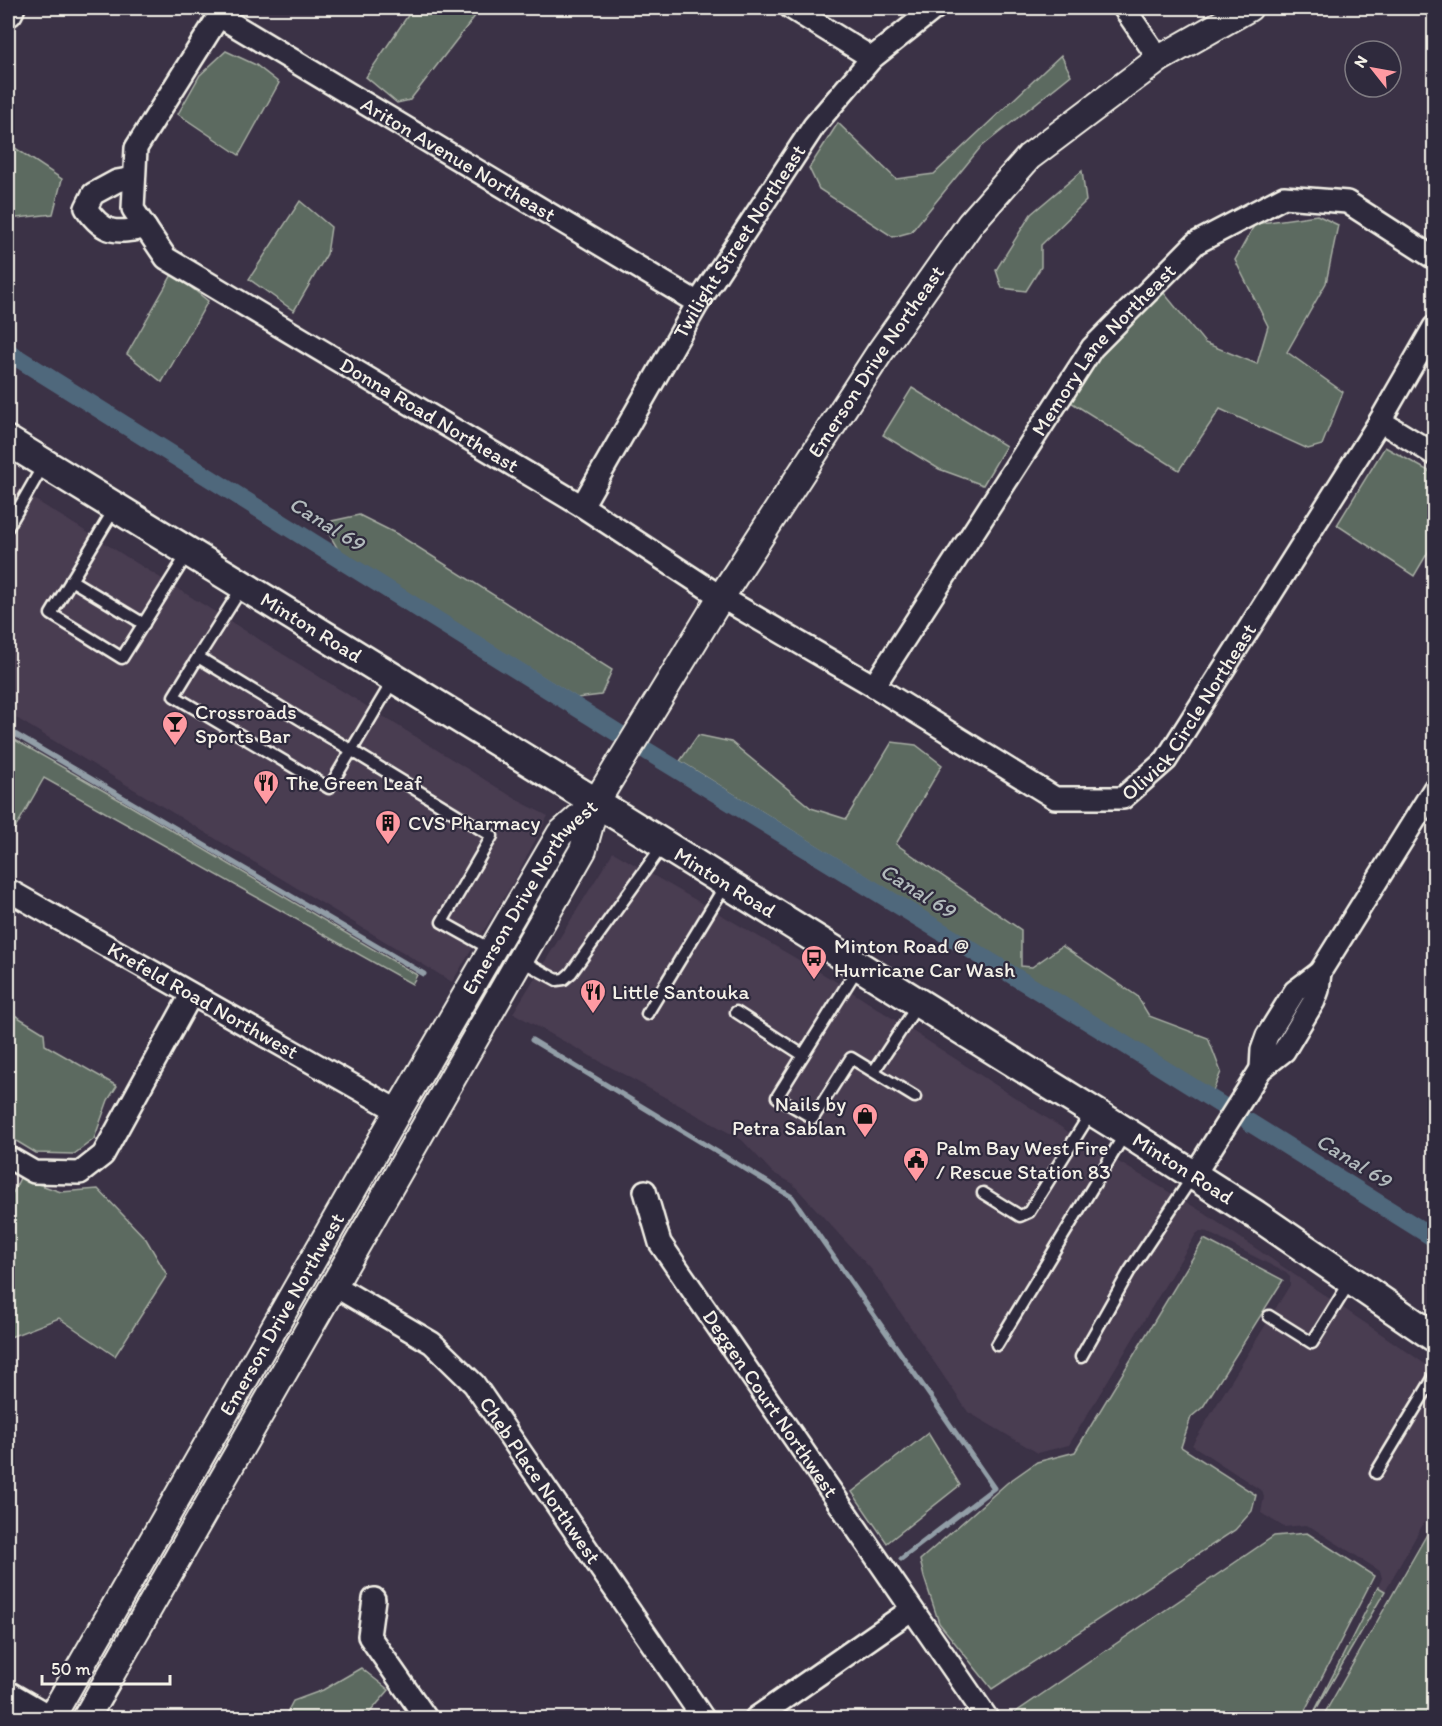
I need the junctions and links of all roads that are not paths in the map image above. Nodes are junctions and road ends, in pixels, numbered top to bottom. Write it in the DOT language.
graph roads {
  1 [pos="10,8"];
  2 [pos="791,8"];
  3 [pos="935,8"];
  4 [pos="1124,8"];
  5 [pos="1249,8"];
  6 [pos="8,12"];
  7 [pos="221,12"];
  8 [pos="872,58"];
  9 [pos="1159,59"];
  10 [pos="134,178"];
  11 [pos="146,228"];
  12 [pos="1434,258"];
  13 [pos="698,303"];
  14 [pos="1434,327"];
  15 [pos="1380,421"];
  16 [pos="8,441"];
  17 [pos="1434,454"];
  18 [pos="44,464"];
  19 [pos="582,506"];
  20 [pos="116,507"];
  21 [pos="8,527"];
  22 [pos="188,552"];
  23 [pos="71,580"];
  24 [pos="243,586"];
  25 [pos="721,597"];
  26 [pos="144,624"];
  27 [pos="198,657"];
  28 [pos="394,679"];
  29 [pos="874,686"];
  30 [pos="351,750"];
  31 [pos="1434,789"];
  32 [pos="596,802"];
  33 [pos="664,844"];
  34 [pos="726,883"];
  35 [pos="8,890"];
  36 [pos="492,950"];
  37 [pos="520,960"];
  38 [pos="859,966"];
  39 [pos="1320,972"];
  40 [pos="191,996"];
  41 [pos="919,1003"];
  42 [pos="736,1012"];
  43 [pos="647,1014"];
  44 [pos="1279,1017"];
  45 [pos="1298,1028"];
  46 [pos="803,1055"];
  47 [pos="1261,1069"];
  48 [pos="874,1071"];
  49 [pos="915,1097"];
  50 [pos="398,1111"];
  51 [pos="1093,1111"];
  52 [pos="1126,1132"];
  53 [pos="8,1157"];
  54 [pos="1194,1175"];
  55 [pos="645,1191"];
  56 [pos="983,1193"];
  57 [pos="1352,1279"];
  58 [pos="335,1286"];
  59 [pos="1269,1316"];
  60 [pos="1434,1337"];
  61 [pos="997,1345"];
  62 [pos="1081,1357"];
  63 [pos="1434,1377"];
  64 [pos="1376,1473"];
  65 [pos="374,1599"];
  66 [pos="911,1610"];
  67 [pos="8,1692"];
  68 [pos="52,1718"];
  69 [pos="86,1719"];
  70 [pos="426,1719"];
  71 [pos="703,1719"];
  72 [pos="756,1719"];
  73 [pos="987,1719"];
  1 -- 6 [label="main road"];
  2 -- 8 [label="street"];
  3 -- 8 [label="street, Twilight Street Northeast"];
  4 -- 9 [label="street"];
  5 -- 9 [label="street, Emerson Drive Northeast"];
  7 -- 10 [label="street, Donna Road Northeast"];
  7 -- 13 [label="street, Ariton Avenue Northeast"];
  8 -- 13 [label="street, Twilight Street Northeast"];
  9 -- 25 [label="street, Emerson Drive Northeast"];
  10 -- 11 [label="street, Donna Road Northeast"];
  10 -- 11 [label="street"];
  11 -- 19 [label="street, Donna Road Northeast"];
  12 -- 29 [label="street, Memory Lane Northeast"];
  13 -- 19 [label="street, Twilight Street Northeast"];
  14 -- 15 [label="street, Olivick Circle Northeast"];
  15 -- 17 [label="street"];
  15 -- 29 [label="street, Olivick Circle Northeast"];
  16 -- 18 [label="main road, Minton Road"];
  18 -- 20 [label="main road, Minton Road"];
  18 -- 21 [label="lane"];
  19 -- 25 [label="street, Donna Road Northeast"];
  20 -- 22 [label="main road, Minton Road"];
  20 -- 23 [label="lane"];
  22 -- 24 [label="main road, Minton Road"];
  22 -- 26 [label="lane"];
  23 -- 26 [label="lane"];
  23 -- 26 [label="lane"];
  24 -- 27 [label="lane"];
  24 -- 28 [label="main road, Minton Road"];
  25 -- 29 [label="street, Olivick Circle Northeast"];
  25 -- 32 [label="street, Emerson Drive Northeast"];
  27 -- 30 [label="lane"];
  27 -- 30 [label="lane"];
  28 -- 30 [label="lane"];
  28 -- 32 [label="main road, Minton Road"];
  30 -- 36 [label="lane"];
  31 -- 39 [label="street"];
  32 -- 33 [label="main road, Minton Road"];
  32 -- 36 [label="street, Emerson Drive Northwest"];
  32 -- 37 [label="street, Emerson Drive Northwest"];
  33 -- 34 [label="main road, Minton Road"];
  33 -- 37 [label="lane"];
  34 -- 38 [label="main road, Minton Road"];
  34 -- 43 [label="lane"];
  35 -- 40 [label="street, Krefeld Road Northwest"];
  36 -- 50 [label="street, Emerson Drive Northwest"];
  37 -- 58 [label="street, Emerson Drive Northwest"];
  38 -- 41 [label="main road, Minton Road"];
  38 -- 46 [label="lane"];
  39 -- 44 [label="street"];
  39 -- 45 [label="street"];
  40 -- 50 [label="street, Krefeld Road Northwest"];
  40 -- 53 [label="street"];
  41 -- 48 [label="lane"];
  41 -- 51 [label="main road, Minton Road"];
  42 -- 46 [label="lane"];
  44 -- 45 [label="street"];
  44 -- 47 [label="street"];
  45 -- 47 [label="street"];
  46 -- 48 [label="lane"];
  47 -- 54 [label="street"];
  48 -- 49 [label="lane"];
  50 -- 68 [label="street, Emerson Drive Northwest"];
  51 -- 52 [label="main road, Minton Road"];
  51 -- 56 [label="lane"];
  52 -- 54 [label="main road, Minton Road"];
  52 -- 61 [label="lane"];
  54 -- 57 [label="main road, Minton Road"];
  54 -- 62 [label="lane"];
  55 -- 66 [label="street, Deggen Court Northwest"];
  57 -- 59 [label="lane"];
  57 -- 60 [label="main road, Minton Road"];
  58 -- 69 [label="street, Emerson Drive Northwest"];
  58 -- 71 [label="street, Cheb Place Northwest"];
  63 -- 64 [label="lane"];
  65 -- 70 [label="street"];
  66 -- 72 [label="street"];
  66 -- 73 [label="street, Deggen Court Northwest"];
  67 -- 68 [label="street"];
}
